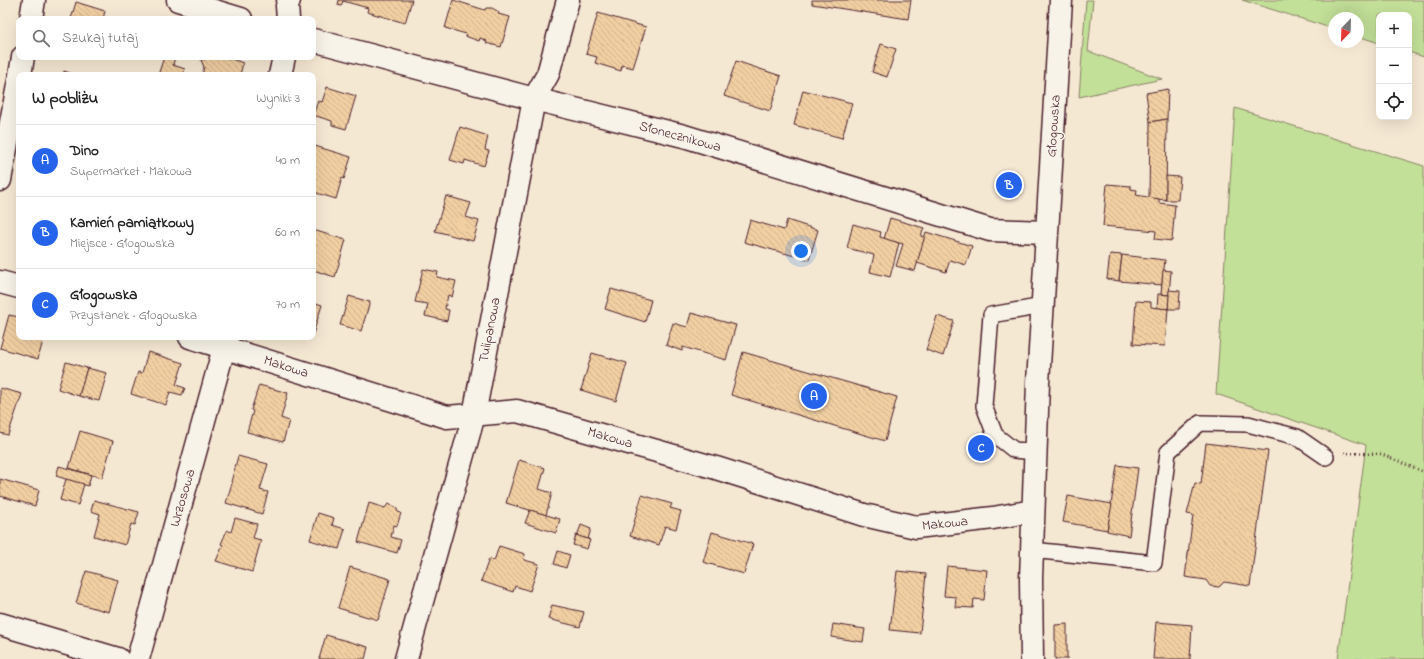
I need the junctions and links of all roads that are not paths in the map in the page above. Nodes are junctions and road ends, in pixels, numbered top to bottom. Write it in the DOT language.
graph roads {
  1 [pos="34,0"];
  2 [pos="178,0"];
  3 [pos="289,0"];
  4 [pos="568,0"];
  5 [pos="1061,0"];
  6 [pos="31,16"];
  7 [pos="231,16"];
  8 [pos="288,16"];
  9 [pos="316,41"];
  10 [pos="22,60"];
  11 [pos="283,60"];
  12 [pos="20,72"];
  13 [pos="281,72"];
  14 [pos="16,96"];
  15 [pos="534,99"];
  16 [pos="0,180"];
  17 [pos="1046,232"];
  18 [pos="0,282"];
  19 [pos="16,286"];
  20 [pos="1043,306"];
  21 [pos="212,340"];
  22 [pos="226,342"];
  23 [pos="474,415"];
  24 [pos="1036,452"];
  25 [pos="1326,457"];
  26 [pos="1034,511"];
  27 [pos="1032,550"];
  28 [pos="0,624"];
  29 [pos="118,659"];
  30 [pos="138,659"];
  31 [pos="406,659"];
  32 [pos="1032,659"];
  1 -- 6 [label="street"];
  2 -- 7 [label="street"];
  3 -- 8 [label="street"];
  4 -- 15 [label="street, Tulipanowa"];
  5 -- 17 [label="street, Głogowska"];
  9 -- 15 [label="street, Słonecznikowa"];
  10 -- 12 [label="street"];
  11 -- 13 [label="street"];
  14 -- 16 [label="street"];
  15 -- 17 [label="street, Słonecznikowa"];
  15 -- 23 [label="street, Tulipanowa"];
  17 -- 20 [label="street, Głogowska"];
  18 -- 19 [label="street"];
  20 -- 24 [label="street, Głogowska"];
  20 -- 24 [label="lane"];
  21 -- 22 [label="street, Makowa"];
  22 -- 23 [label="street, Makowa"];
  22 -- 30 [label="street, Wrzosowa"];
  23 -- 26 [label="street, Makowa"];
  23 -- 31 [label="street, Tulipanowa"];
  24 -- 26 [label="street, Głogowska"];
  25 -- 27 [label="lane"];
  26 -- 27 [label="street, Głogowska"];
  27 -- 32 [label="street, Głogowska"];
  28 -- 29 [label="street"];
}
